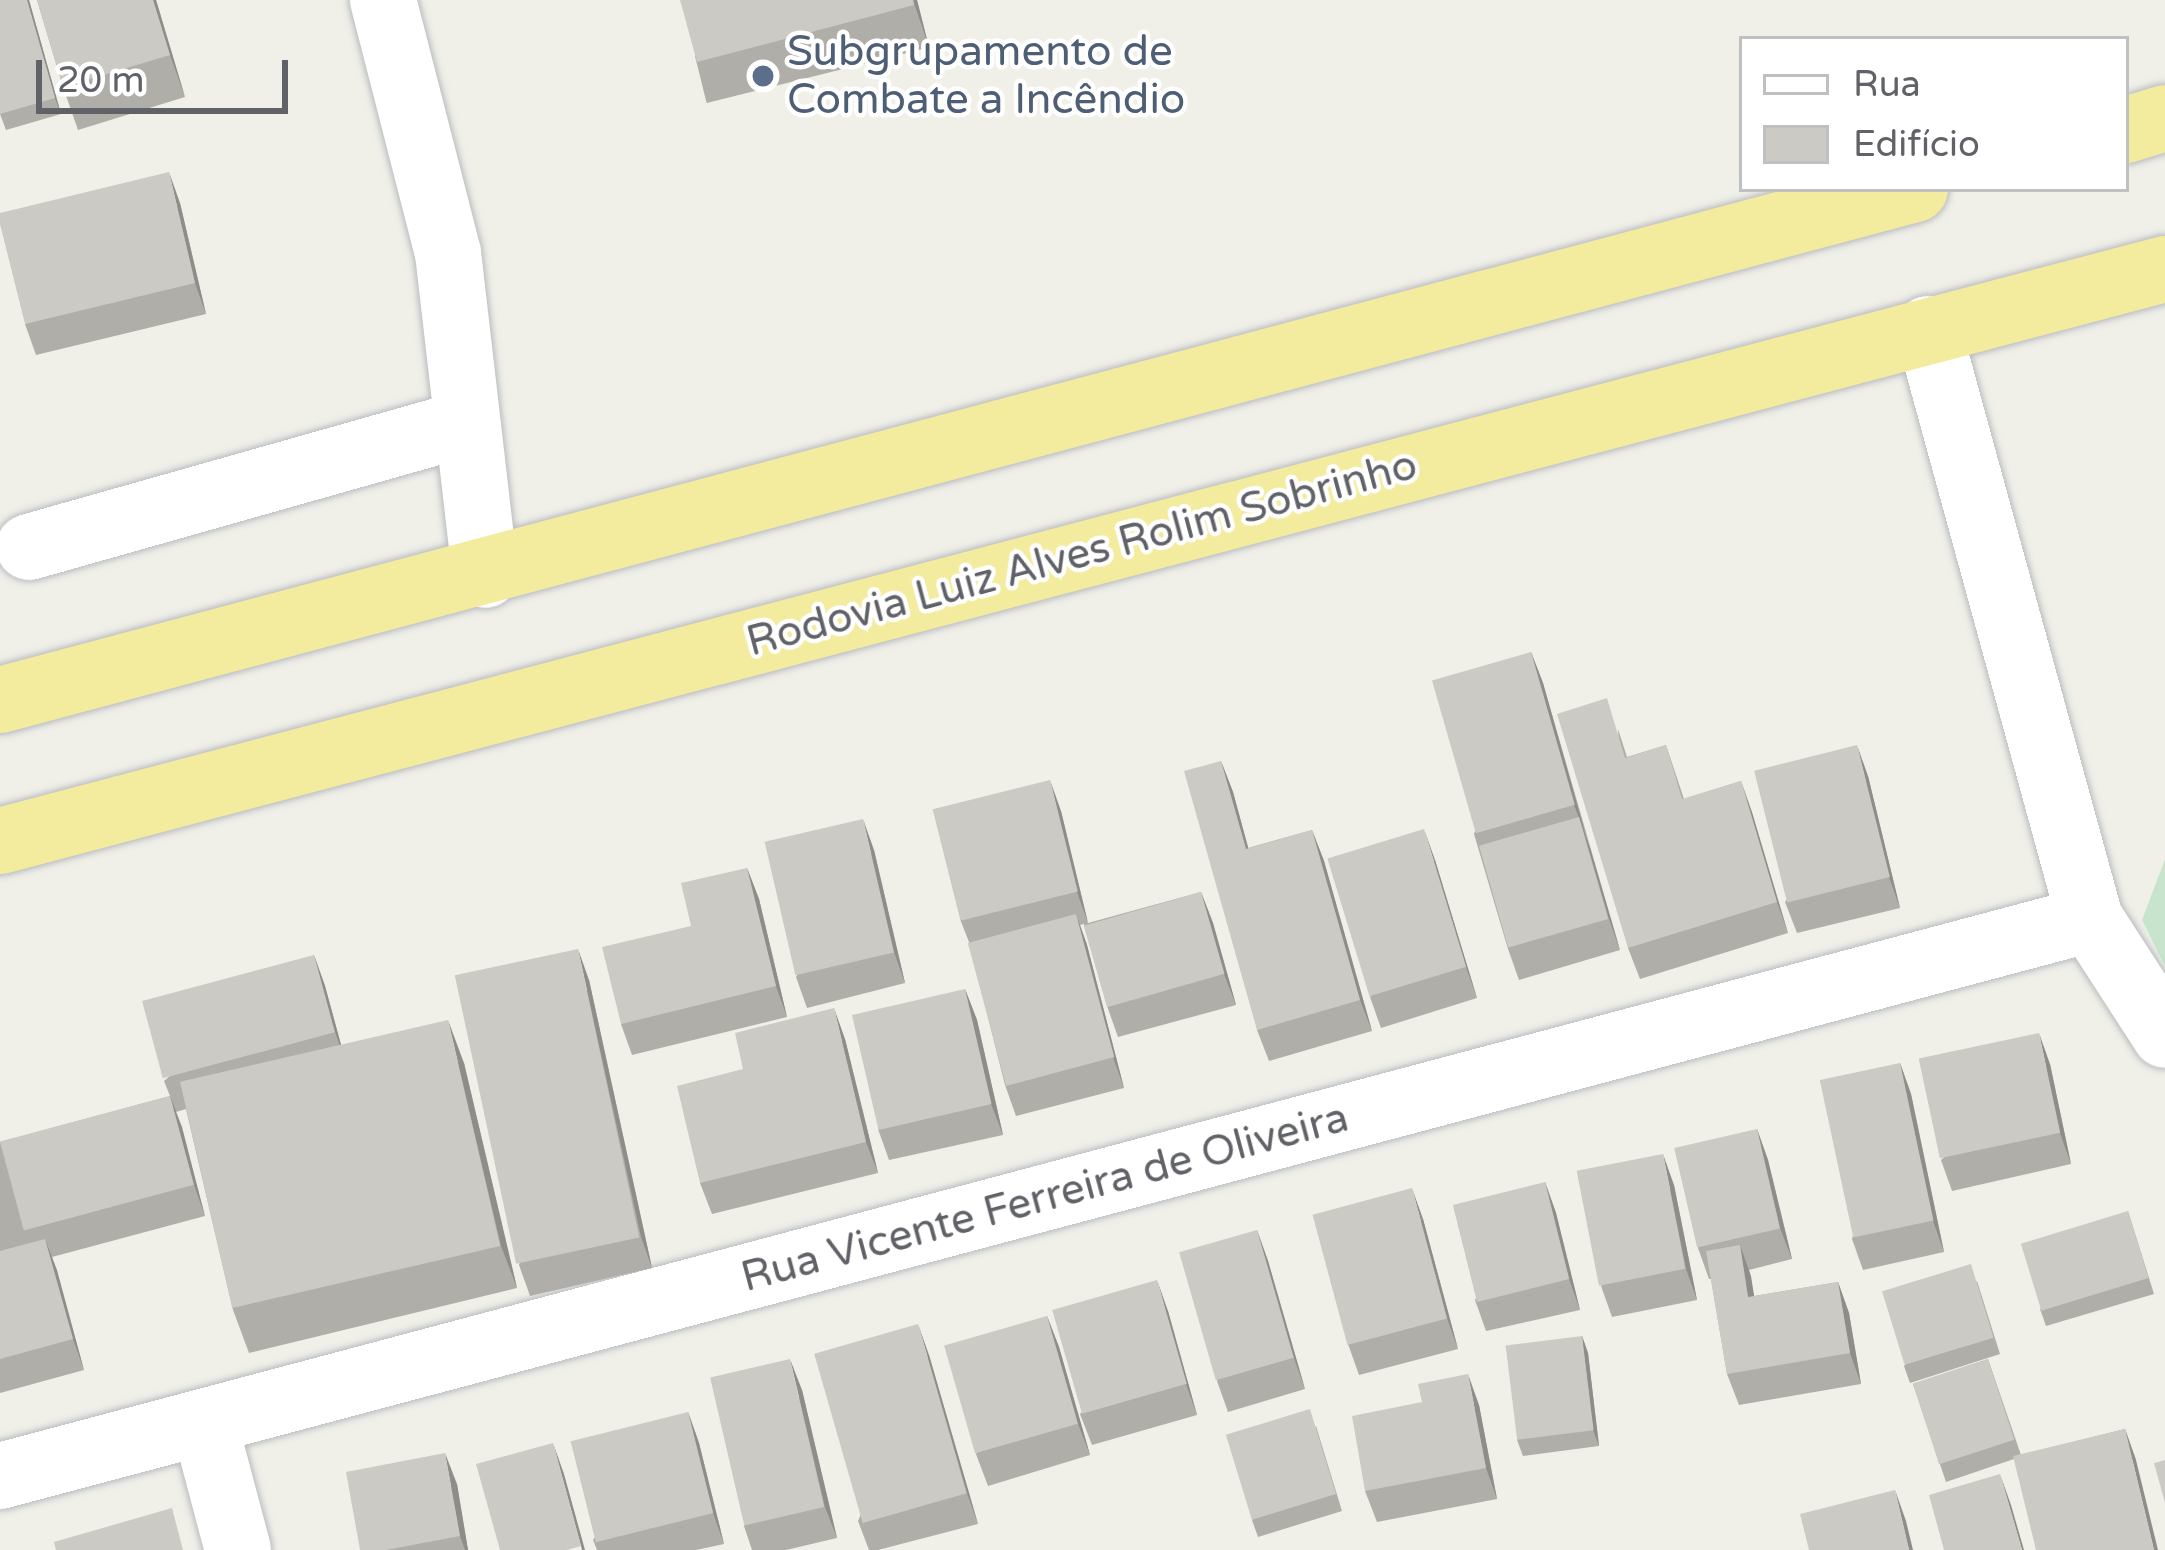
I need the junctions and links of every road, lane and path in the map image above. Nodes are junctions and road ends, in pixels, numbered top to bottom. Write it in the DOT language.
graph roads {
  1 [pos="383,0"];
  2 [pos="2165,118"];
  3 [pos="2129,129"];
  4 [pos="1904,192"];
  5 [pos="2165,269"];
  6 [pos="1928,329"];
  7 [pos="467,423"];
  8 [pos="29,548"];
  9 [pos="485,575"];
  10 [pos="0,700"];
  11 [pos="0,841"];
  12 [pos="2090,919"];
  13 [pos="2165,1035"];
  14 [pos="203,1422"];
  15 [pos="0,1476"];
  16 [pos="238,1550"];
  1 -- 7 [label="street"];
  2 -- 3 [label="highway"];
  4 -- 9 [label="highway"];
  5 -- 6 [label="highway, Rodovia Luiz Alves Rolim Sobrinho"];
  6 -- 11 [label="highway, Rodovia Luiz Alves Rolim Sobrinho"];
  6 -- 12 [label="street"];
  7 -- 8 [label="street"];
  7 -- 9 [label="street"];
  9 -- 10 [label="highway"];
  12 -- 13 [label="street"];
  12 -- 14 [label="street, Rua Vicente Ferreira de Oliveira"];
  14 -- 15 [label="street, Rua Vicente Ferreira de Oliveira"];
  14 -- 16 [label="street"];
}
